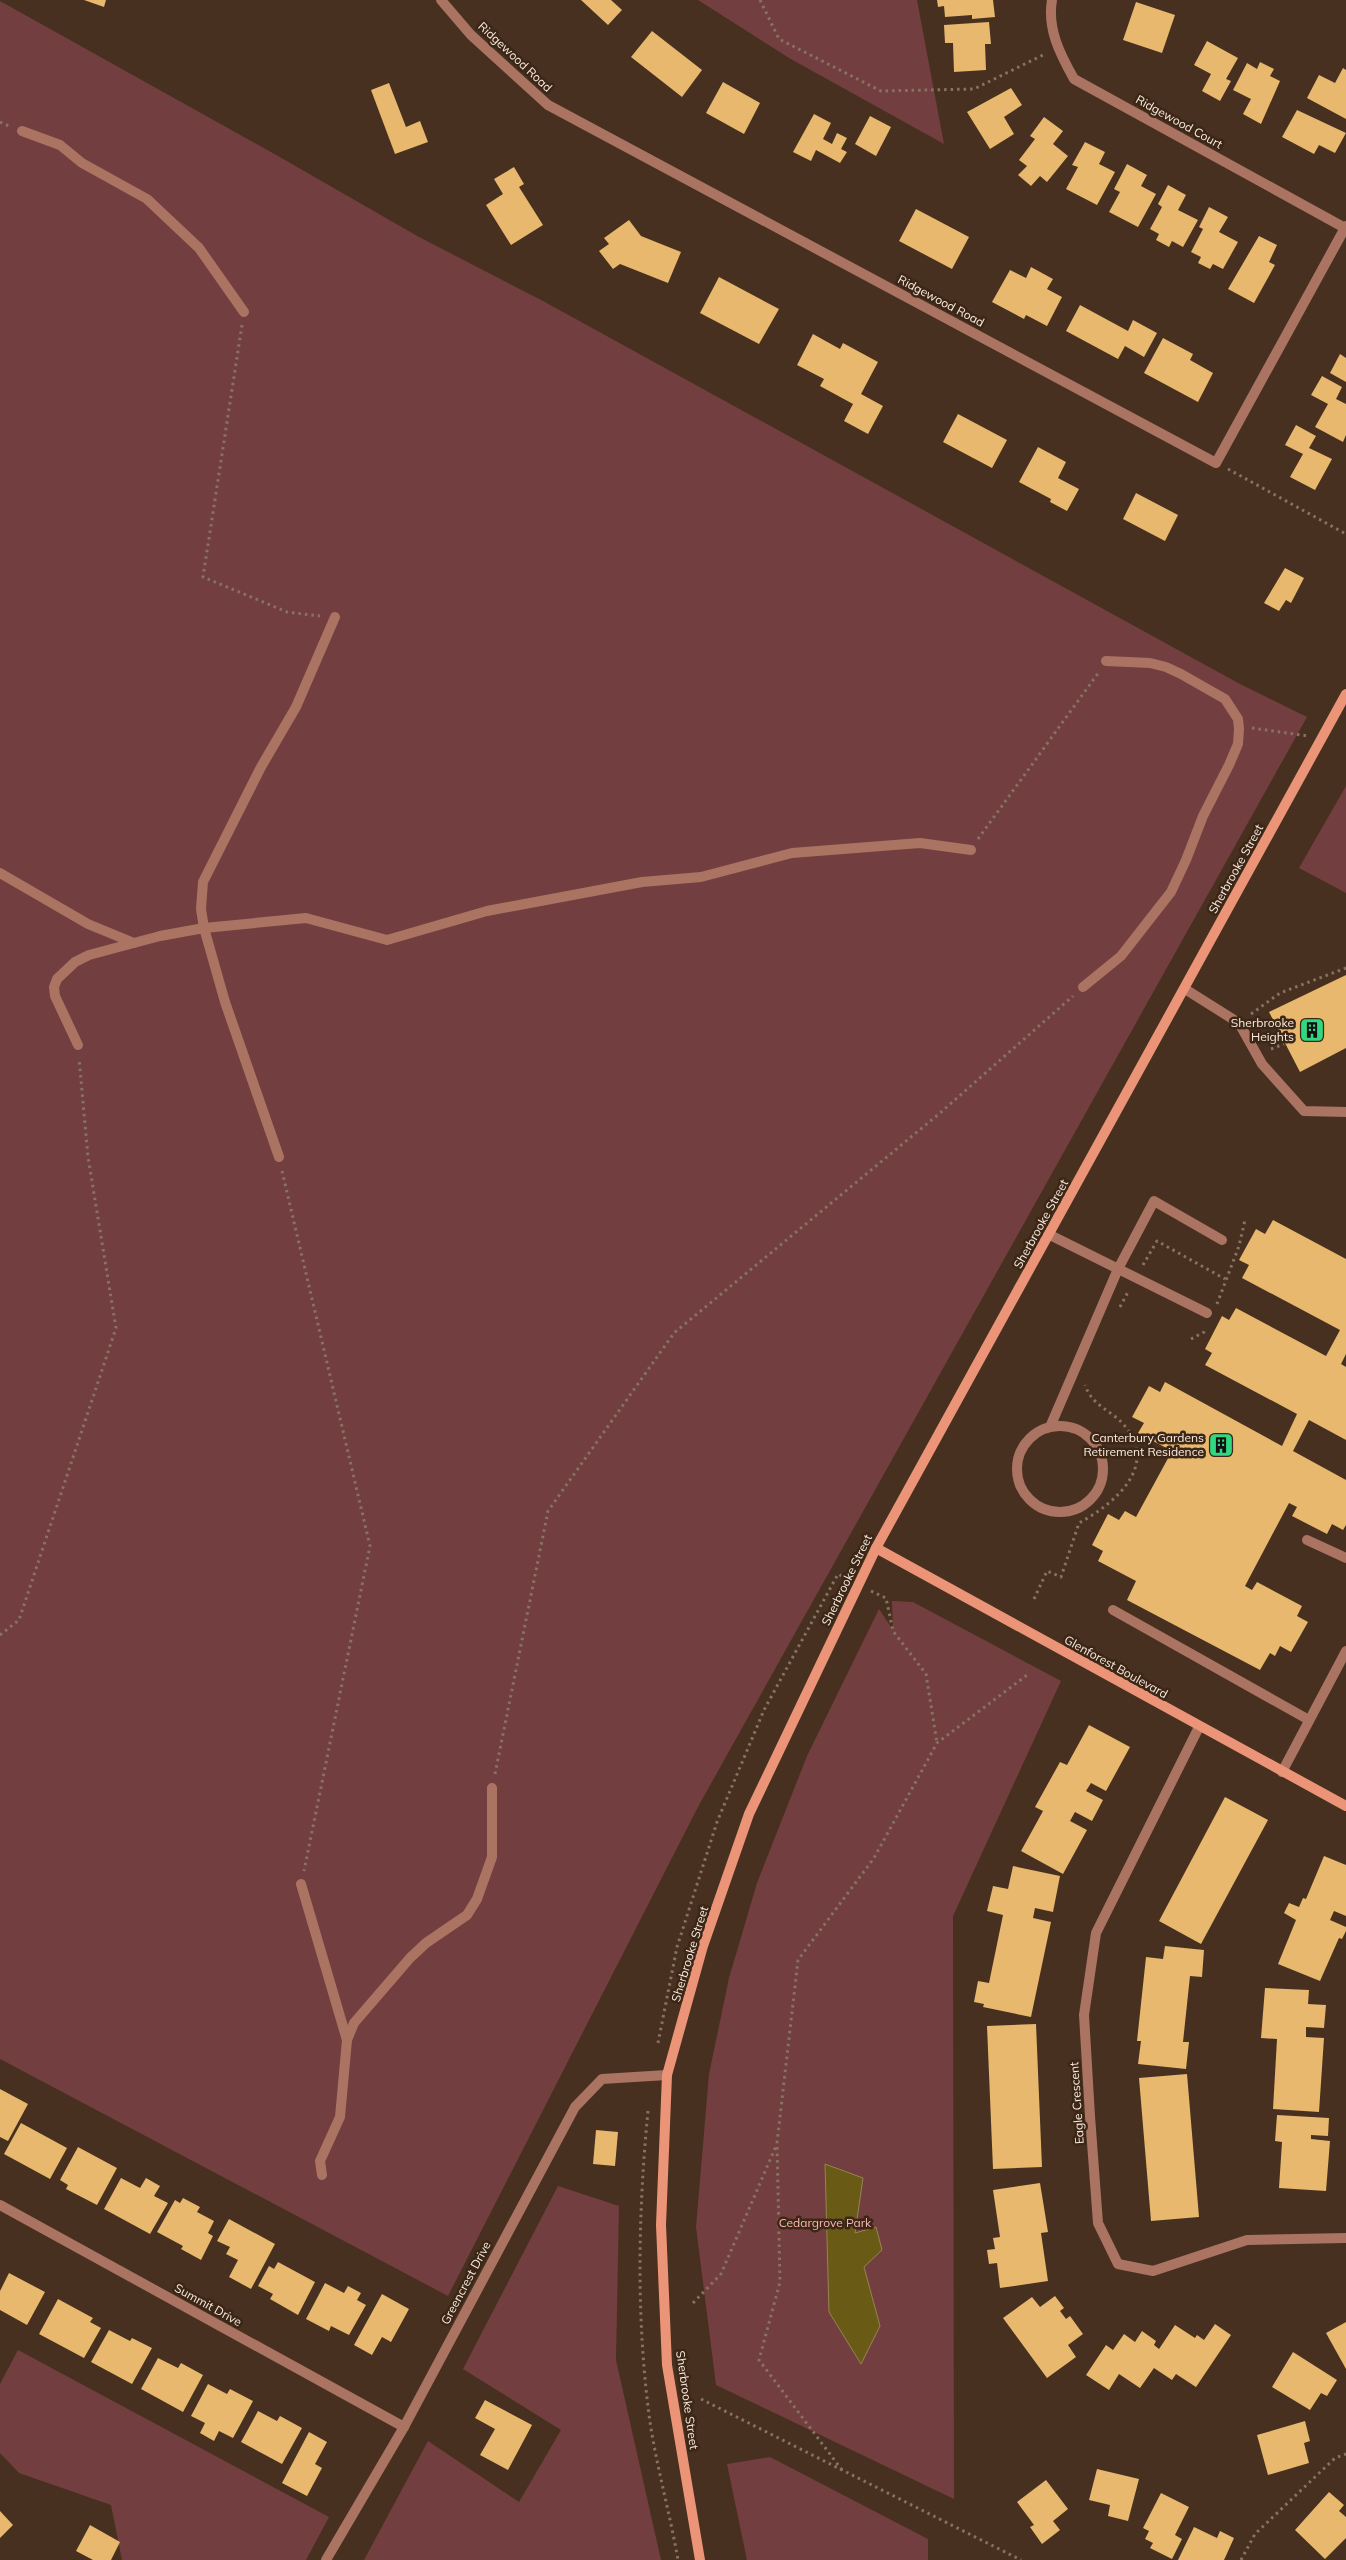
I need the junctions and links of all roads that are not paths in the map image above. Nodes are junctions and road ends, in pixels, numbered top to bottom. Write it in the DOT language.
graph roads {
  1 [pos="441,0"];
  2 [pos="1052,0"];
  3 [pos="22,131"];
  4 [pos="1345,227"];
  5 [pos="244,312"];
  6 [pos="335,618"];
  7 [pos="1106,661"];
  8 [pos="1346,694"];
  9 [pos="971,850"];
  10 [pos="0,873"];
  11 [pos="204,928"];
  12 [pos="134,942"];
  13 [pos="1083,987"];
  14 [pos="1185,989"];
  15 [pos="78,1045"];
  16 [pos="1346,1112"];
  17 [pos="279,1157"];
  18 [pos="1050,1234"];
  19 [pos="1222,1240"];
  20 [pos="1118,1269"];
  21 [pos="1208,1318"];
  22 [pos="1050,1427"];
  23 [pos="1307,1540"];
  24 [pos="876,1548"];
  25 [pos="1346,1558"];
  26 [pos="1113,1610"];
  27 [pos="1346,1651"];
  28 [pos="1309,1720"];
  29 [pos="1199,1727"];
  30 [pos="1282,1772"];
  31 [pos="492,1788"];
  32 [pos="1346,1806"];
  33 [pos="301,1884"];
  34 [pos="347,2040"];
  35 [pos="667,2075"];
  36 [pos="322,2175"];
  37 [pos="0,2205"];
  38 [pos="1346,2238"];
  39 [pos="404,2427"];
  40 [pos="326,2560"];
  41 [pos="700,2560"];
  1 -- 4 [label="street, Ridgewood Road"];
  2 -- 4 [label="street, Ridgewood Court"];
  3 -- 5 [label="street"];
  6 -- 11 [label="street"];
  7 -- 13 [label="street"];
  8 -- 14 [label="main road, Sherbrooke Street"];
  9 -- 11 [label="street"];
  10 -- 12 [label="street"];
  11 -- 12 [label="street"];
  11 -- 17 [label="street"];
  12 -- 15 [label="street"];
  14 -- 16 [label="street"];
  14 -- 18 [label="main road, Sherbrooke Street"];
  18 -- 20 [label="street"];
  18 -- 24 [label="main road, Sherbrooke Street"];
  19 -- 20 [label="street"];
  20 -- 21 [label="street"];
  20 -- 22 [label="street"];
  22 -- 22 [label="street"];
  23 -- 25 [label="street"];
  24 -- 29 [label="main road, Glenforest Boulevard"];
  24 -- 35 [label="main road, Sherbrooke Street"];
  26 -- 28 [label="street"];
  27 -- 28 [label="street"];
  28 -- 30 [label="street"];
  29 -- 30 [label="main road, Glenforest Boulevard"];
  29 -- 38 [label="street, Eagle Crescent"];
  30 -- 32 [label="main road, Glenforest Boulevard"];
  31 -- 34 [label="street"];
  33 -- 34 [label="street"];
  34 -- 36 [label="street"];
  35 -- 39 [label="street, Greencrest Drive"];
  35 -- 41 [label="main road, Sherbrooke Street"];
  37 -- 39 [label="street, Summit Drive"];
  39 -- 40 [label="street, Greencrest Drive"];
}
